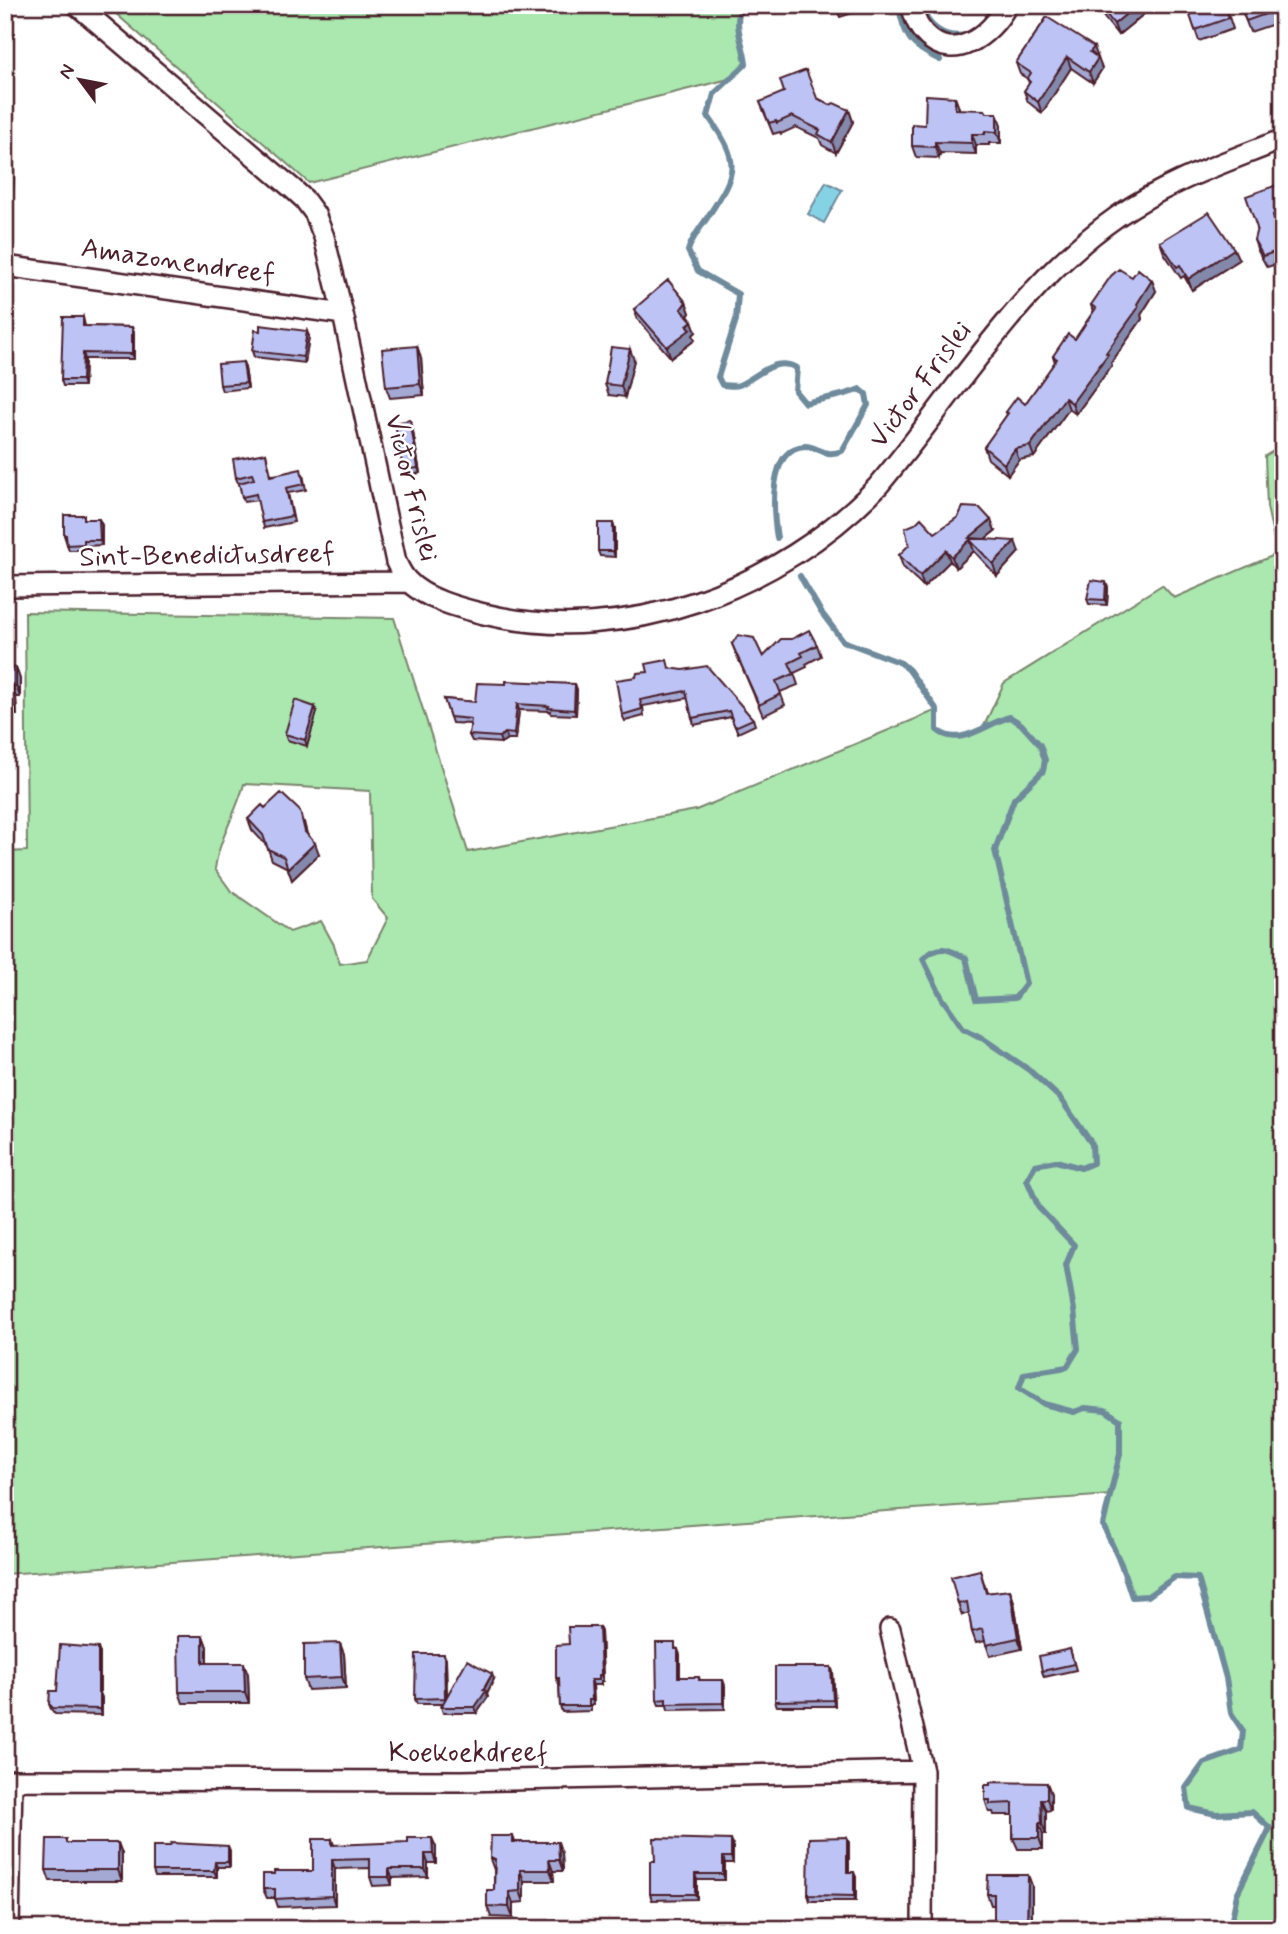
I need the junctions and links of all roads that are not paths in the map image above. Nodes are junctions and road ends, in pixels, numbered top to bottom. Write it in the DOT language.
graph roads {
  1 [pos="77,5"];
  2 [pos="912,5"];
  3 [pos="1007,5"];
  4 [pos="1283,139"];
  5 [pos="5,265"];
  6 [pos="343,314"];
  7 [pos="409,582"];
  8 [pos="5,586"];
  9 [pos="890,1629"];
  10 [pos="923,1771"];
  11 [pos="9,1929"];
  12 [pos="922,1929"];
  1 -- 6 [label="street, Victor Frislei"];
  2 -- 3 [label="street"];
  4 -- 7 [label="street, Victor Frislei"];
  5 -- 6 [label="street, Amazonendreef"];
  6 -- 7 [label="street, Victor Frislei"];
  7 -- 8 [label="street, Sint-Benedictusdreef"];
  9 -- 10 [label="street"];
  10 -- 11 [label="street, Koekoekdreef"];
  10 -- 12 [label="street"];
}
